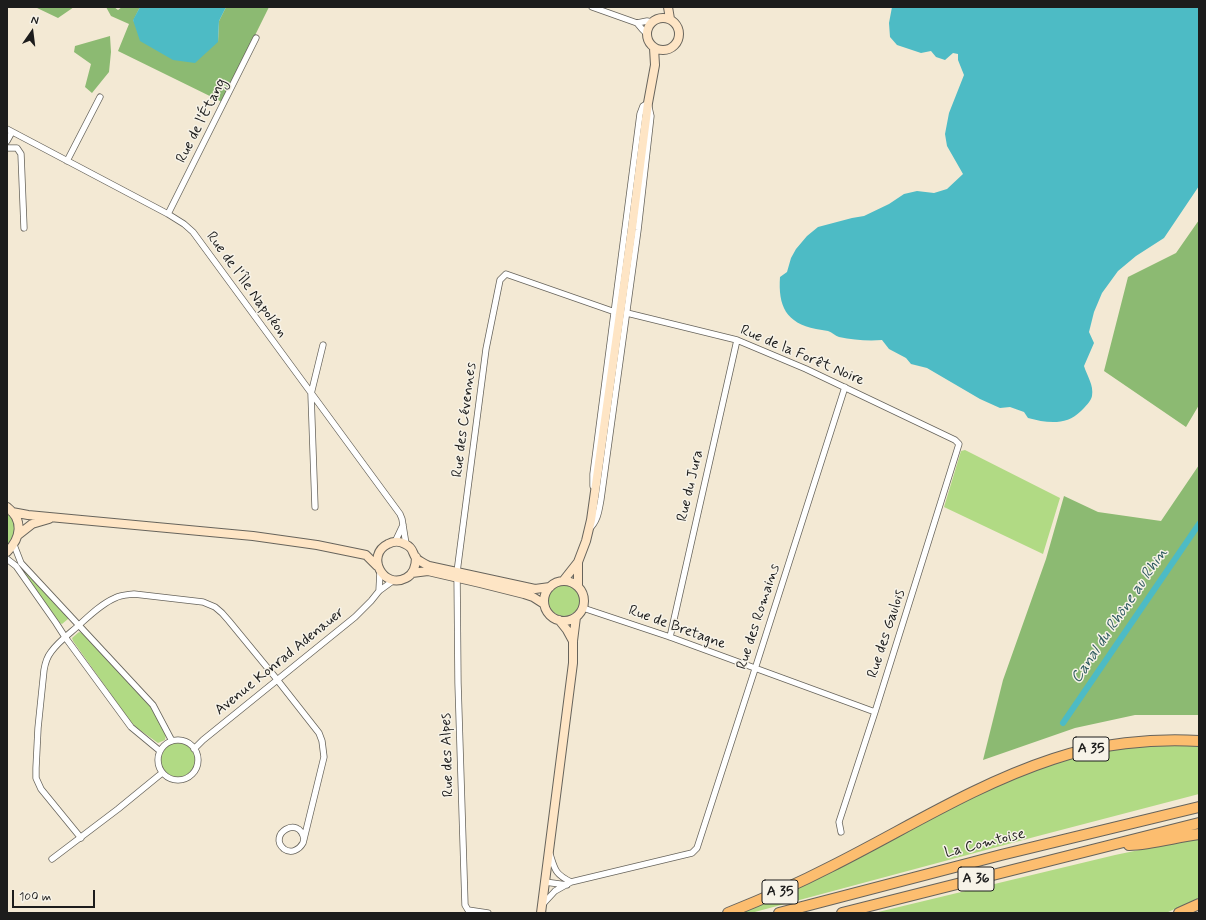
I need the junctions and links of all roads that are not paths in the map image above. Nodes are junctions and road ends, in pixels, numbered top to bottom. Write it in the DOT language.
graph roads {
  1 [pos="592,7"];
  2 [pos="667,7"];
  3 [pos="661,18"];
  4 [pos="670,19"];
  5 [pos="652,22"];
  6 [pos="637,23"];
  7 [pos="647,34"];
  8 [pos="256,38"];
  9 [pos="654,48"];
  10 [pos="665,50"];
  11 [pos="655,65"];
  12 [pos="100,96"];
  13 [pos="648,103"];
  14 [pos="9,130"];
  15 [pos="7,141"];
  16 [pos="7,148"];
  17 [pos="67,161"];
  18 [pos="168,214"];
  19 [pos="24,228"];
  20 [pos="615,312"];
  21 [pos="626,313"];
  22 [pos="737,340"];
  23 [pos="323,345"];
  24 [pos="844,387"];
  25 [pos="311,394"];
  26 [pos="959,444"];
  27 [pos="595,492"];
  28 [pos="315,507"];
  29 [pos="10,509"];
  30 [pos="53,518"];
  31 [pos="403,525"];
  32 [pos="589,529"];
  33 [pos="18,535"];
  34 [pos="395,542"];
  35 [pos="406,544"];
  36 [pos="14,545"];
  37 [pos="381,549"];
  38 [pos="7,552"];
  39 [pos="366,555"];
  40 [pos="416,558"];
  41 [pos="7,559"];
  42 [pos="578,562"];
  43 [pos="379,569"];
  44 [pos="412,573"];
  45 [pos="457,575"];
  46 [pos="394,580"];
  47 [pos="563,581"];
  48 [pos="578,586"];
  49 [pos="550,587"];
  50 [pos="379,591"];
  51 [pos="544,604"];
  52 [pos="583,608"];
  53 [pos="576,617"];
  54 [pos="559,620"];
  55 [pos="80,625"];
  56 [pos="65,637"];
  57 [pos="670,637"];
  58 [pos="573,641"];
  59 [pos="755,669"];
  60 [pos="277,680"];
  61 [pos="874,712"];
  62 [pos="172,741"];
  63 [pos="1199,741"];
  64 [pos="194,749"];
  65 [pos="160,751"];
  66 [pos="162,773"];
  67 [pos="1199,799"];
  68 [pos="1199,807"];
  69 [pos="308,820"];
  70 [pos="1199,823"];
  71 [pos="1126,824"];
  72 [pos="298,829"];
  73 [pos="841,832"];
  74 [pos="1199,834"];
  75 [pos="81,838"];
  76 [pos="304,839"];
  77 [pos="1109,846"];
  78 [pos="549,852"];
  79 [pos="52,860"];
  80 [pos="545,882"];
  81 [pos="569,884"];
  82 [pos="1199,904"];
  83 [pos="542,910"];
  84 [pos="488,913"];
  85 [pos="728,913"];
  86 [pos="779,913"];
  87 [pos="842,913"];
  88 [pos="1179,913"];
  1 -- 6 [label="street"];
  2 -- 3 [label="main road"];
  2 -- 4 [label="main road"];
  3 -- 4 [label="main road"];
  3 -- 5 [label="main road"];
  4 -- 10 [label="main road"];
  5 -- 6 [label="street"];
  5 -- 7 [label="main road"];
  6 -- 7 [label="street"];
  7 -- 9 [label="main road"];
  8 -- 18 [label="street, Rue de l'Étang"];
  9 -- 10 [label="main road"];
  9 -- 11 [label="main road"];
  10 -- 11 [label="main road"];
  11 -- 13 [label="main road"];
  12 -- 17 [label="street"];
  13 -- 20 [label="street"];
  13 -- 21 [label="street"];
  13 -- 27 [label="main road"];
  14 -- 15 [label="street"];
  14 -- 17 [label="street, Rue de l'Île Napoléon"];
  16 -- 19 [label="street"];
  17 -- 18 [label="street, Rue de l'Île Napoléon"];
  18 -- 25 [label="street, Rue de l'Île Napoléon"];
  20 -- 27 [label="street"];
  20 -- 45 [label="street, Rue des Cévennes"];
  21 -- 22 [label="street, Rue de la Forêt Noire"];
  21 -- 32 [label="street"];
  22 -- 24 [label="street, Rue de la Forêt Noire"];
  22 -- 57 [label="street, Rue du Jura"];
  23 -- 25 [label="street"];
  24 -- 26 [label="street, Rue de la Forêt Noire"];
  24 -- 59 [label="street, Rue des Romains"];
  25 -- 28 [label="street"];
  25 -- 31 [label="street, Rue de l'Île Napoléon"];
  26 -- 61 [label="street, Rue des Gaulois"];
  27 -- 32 [label="main road"];
  29 -- 30 [label="main road"];
  29 -- 33 [label="main road"];
  30 -- 33 [label="main road"];
  30 -- 39 [label="main road"];
  31 -- 34 [label="street"];
  31 -- 35 [label="street, Rue de l'Île Napoléon"];
  32 -- 42 [label="main road"];
  33 -- 36 [label="main road"];
  34 -- 35 [label="main road"];
  34 -- 37 [label="main road"];
  35 -- 40 [label="main road"];
  36 -- 38 [label="main road"];
  36 -- 55 [label="street"];
  37 -- 39 [label="main road"];
  37 -- 43 [label="main road"];
  39 -- 43 [label="main road"];
  40 -- 44 [label="main road"];
  40 -- 45 [label="main road"];
  41 -- 56 [label="street"];
  42 -- 47 [label="main road"];
  42 -- 48 [label="main road"];
  43 -- 46 [label="main road"];
  43 -- 50 [label="street"];
  44 -- 45 [label="main road"];
  44 -- 46 [label="main road"];
  45 -- 49 [label="main road"];
  45 -- 51 [label="main road"];
  45 -- 84 [label="street, Rue des Alpes"];
  46 -- 50 [label="street, Avenue Konrad Adenauer"];
  47 -- 48 [label="main road"];
  47 -- 49 [label="main road"];
  48 -- 52 [label="main road"];
  49 -- 51 [label="main road"];
  50 -- 60 [label="street, Avenue Konrad Adenauer"];
  51 -- 54 [label="main road"];
  52 -- 53 [label="main road"];
  52 -- 57 [label="street, Rue de Bretagne"];
  53 -- 54 [label="main road"];
  53 -- 58 [label="main road"];
  54 -- 58 [label="main road"];
  55 -- 56 [label="street"];
  55 -- 60 [label="street"];
  55 -- 62 [label="street"];
  56 -- 65 [label="street"];
  56 -- 75 [label="street"];
  57 -- 59 [label="street, Rue de Bretagne"];
  58 -- 78 [label="main road"];
  59 -- 61 [label="street, Rue de Bretagne"];
  59 -- 81 [label="street, Rue des Romains"];
  60 -- 64 [label="street, Avenue Konrad Adenauer"];
  60 -- 69 [label="street"];
  61 -- 73 [label="street, Rue des Gaulois"];
  62 -- 64 [label="street"];
  62 -- 65 [label="street"];
  63 -- 85 [label="highway, A 35"];
  64 -- 66 [label="street"];
  65 -- 66 [label="street"];
  66 -- 75 [label="street"];
  67 -- 71 [label="highway"];
  68 -- 71 [label="highway, La Comtoise / A 36"];
  69 -- 72 [label="street"];
  69 -- 76 [label="street"];
  70 -- 77 [label="highway, A 36"];
  71 -- 86 [label="highway, La Comtoise / A 36"];
  72 -- 76 [label="street"];
  72 -- 76 [label="street"];
  74 -- 77 [label="highway"];
  75 -- 79 [label="street"];
  77 -- 87 [label="highway, A 36"];
  78 -- 80 [label="main road"];
  78 -- 81 [label="street"];
  80 -- 81 [label="street"];
  80 -- 83 [label="main road"];
  81 -- 83 [label="street"];
  82 -- 88 [label="highway"];
}
